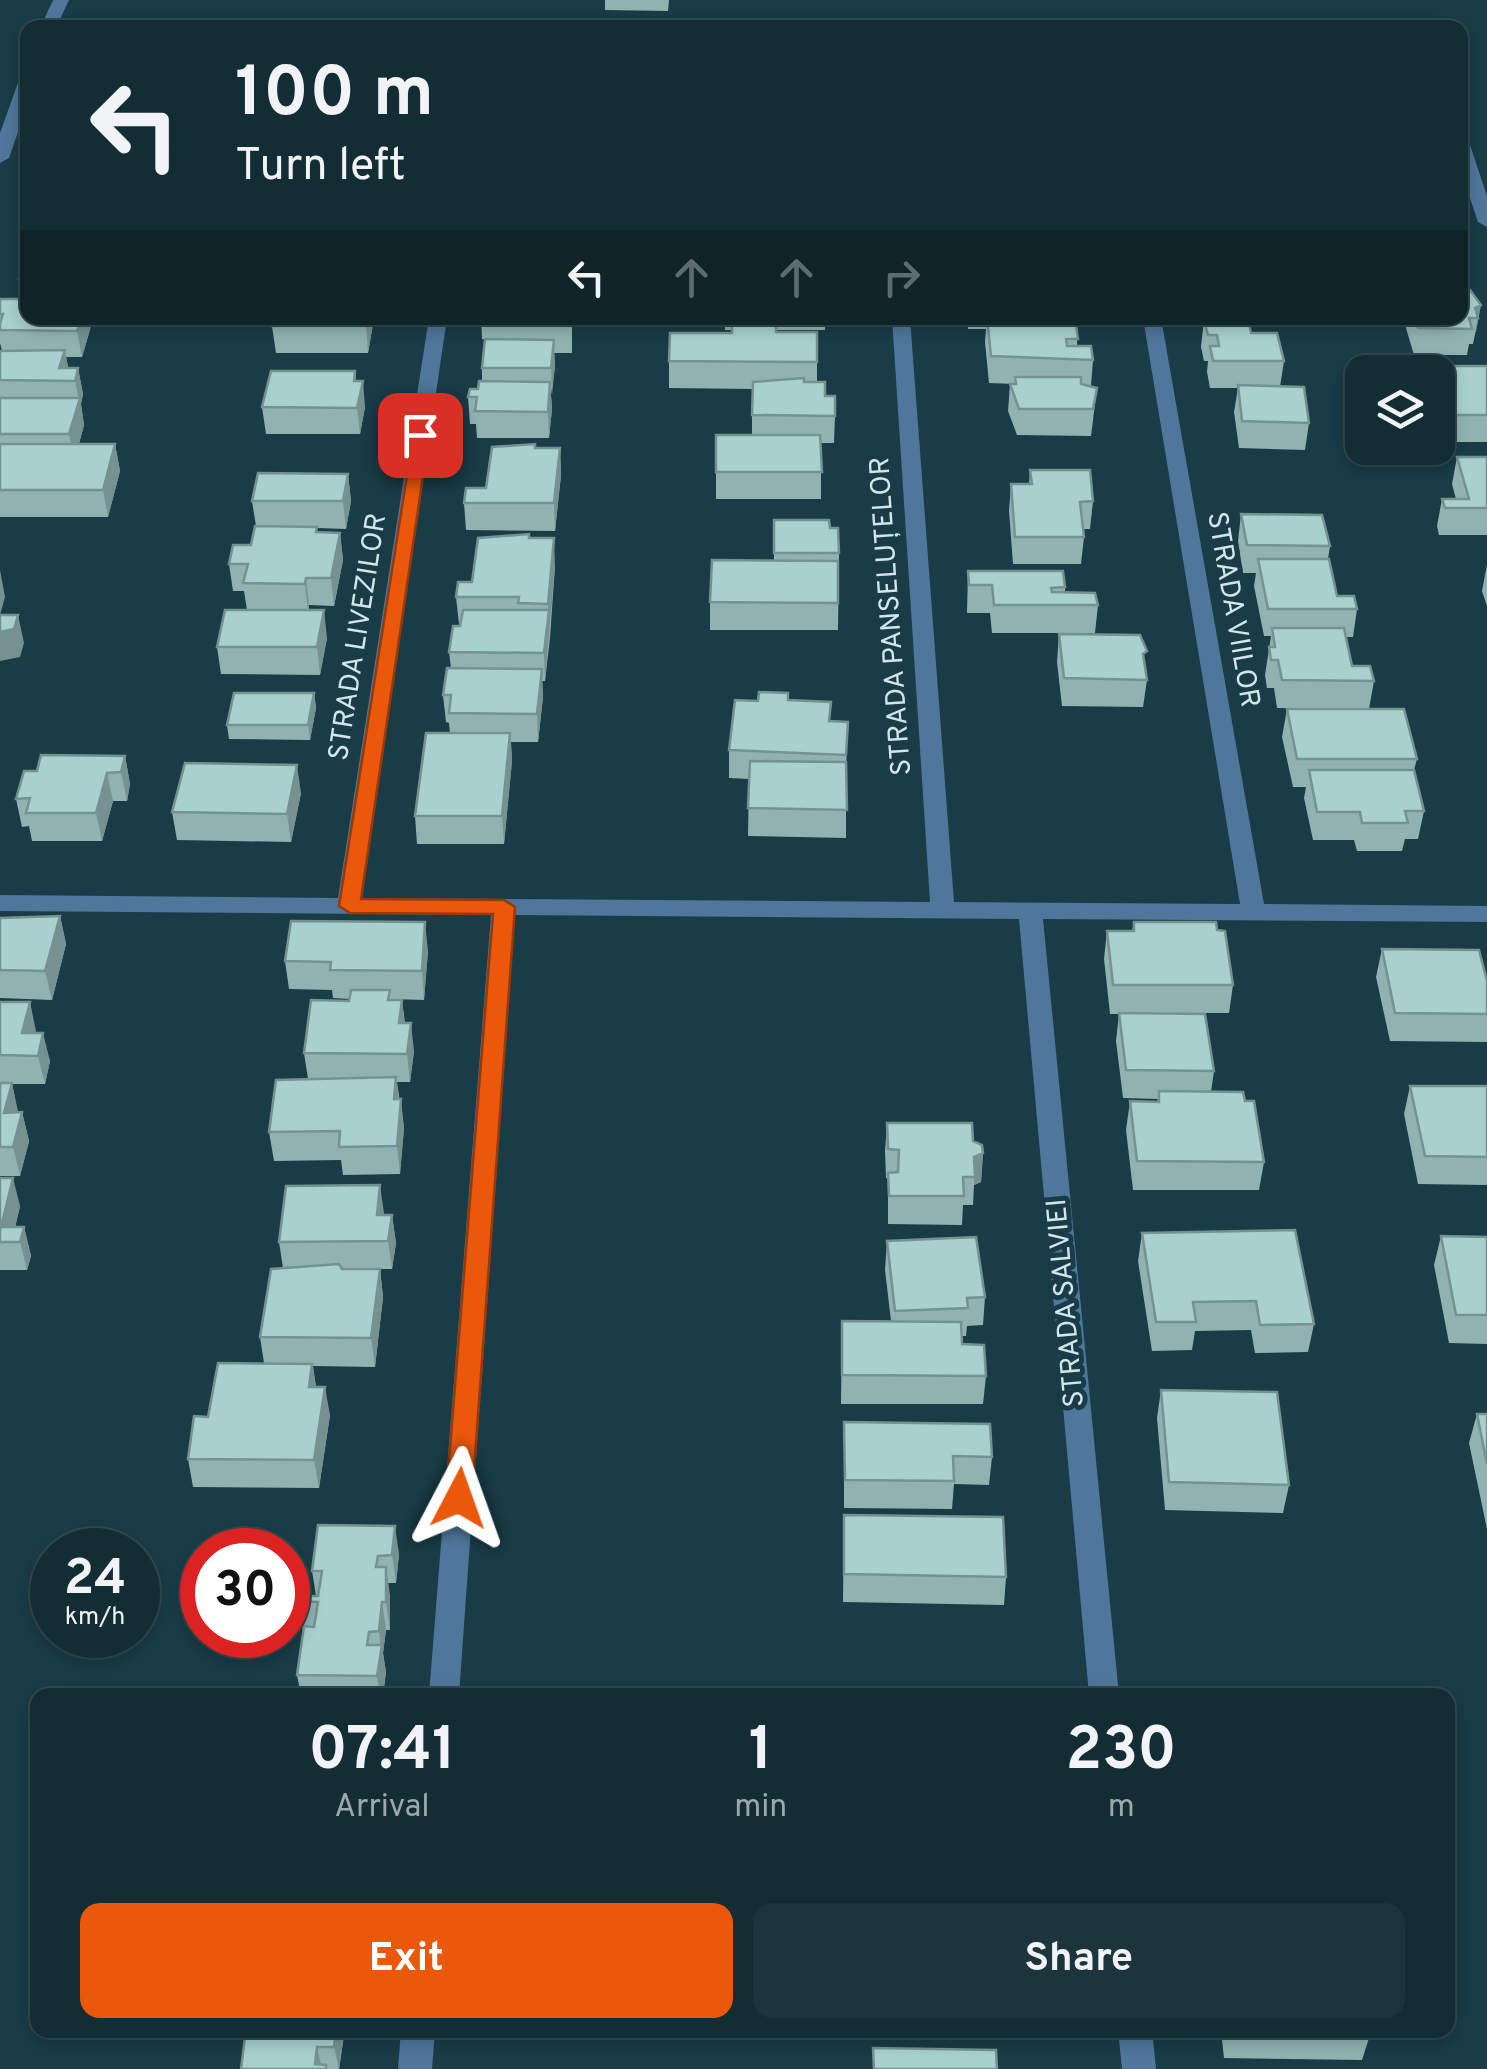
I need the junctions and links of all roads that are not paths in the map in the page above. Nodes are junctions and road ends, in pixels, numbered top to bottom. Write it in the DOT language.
graph roads {
  1 [pos="20,99"];
  2 [pos="0,158"];
  3 [pos="1468,166"];
  4 [pos="1487,222"];
  5 [pos="437,325"];
  6 [pos="901,325"];
  7 [pos="1153,325"];
  8 [pos="0,903"];
  9 [pos="350,906"];
  10 [pos="504,907"];
  11 [pos="943,910"];
  12 [pos="1030,910"];
  13 [pos="1253,912"];
  14 [pos="1487,914"];
  15 [pos="445,1688"];
  16 [pos="1103,1688"];
  17 [pos="417,2038"];
  18 [pos="1136,2038"];
  19 [pos="415,2069"];
  20 [pos="1138,2069"];
  1 -- 2 [label="street"];
  3 -- 4 [label="street"];
  5 -- 9 [label="street, STRADA LIVEZILOR"];
  6 -- 11 [label="street, STRADA PANSELUȚELOR"];
  7 -- 13 [label="street, STRADA VIILOR"];
  8 -- 9 [label="street"];
  9 -- 10 [label="street"];
  10 -- 11 [label="street"];
  10 -- 15 [label="street"];
  11 -- 12 [label="street"];
  12 -- 13 [label="street"];
  12 -- 16 [label="street, STRADA SALVIEI"];
  13 -- 14 [label="street"];
  17 -- 19 [label="street"];
  18 -- 20 [label="street"];
}
